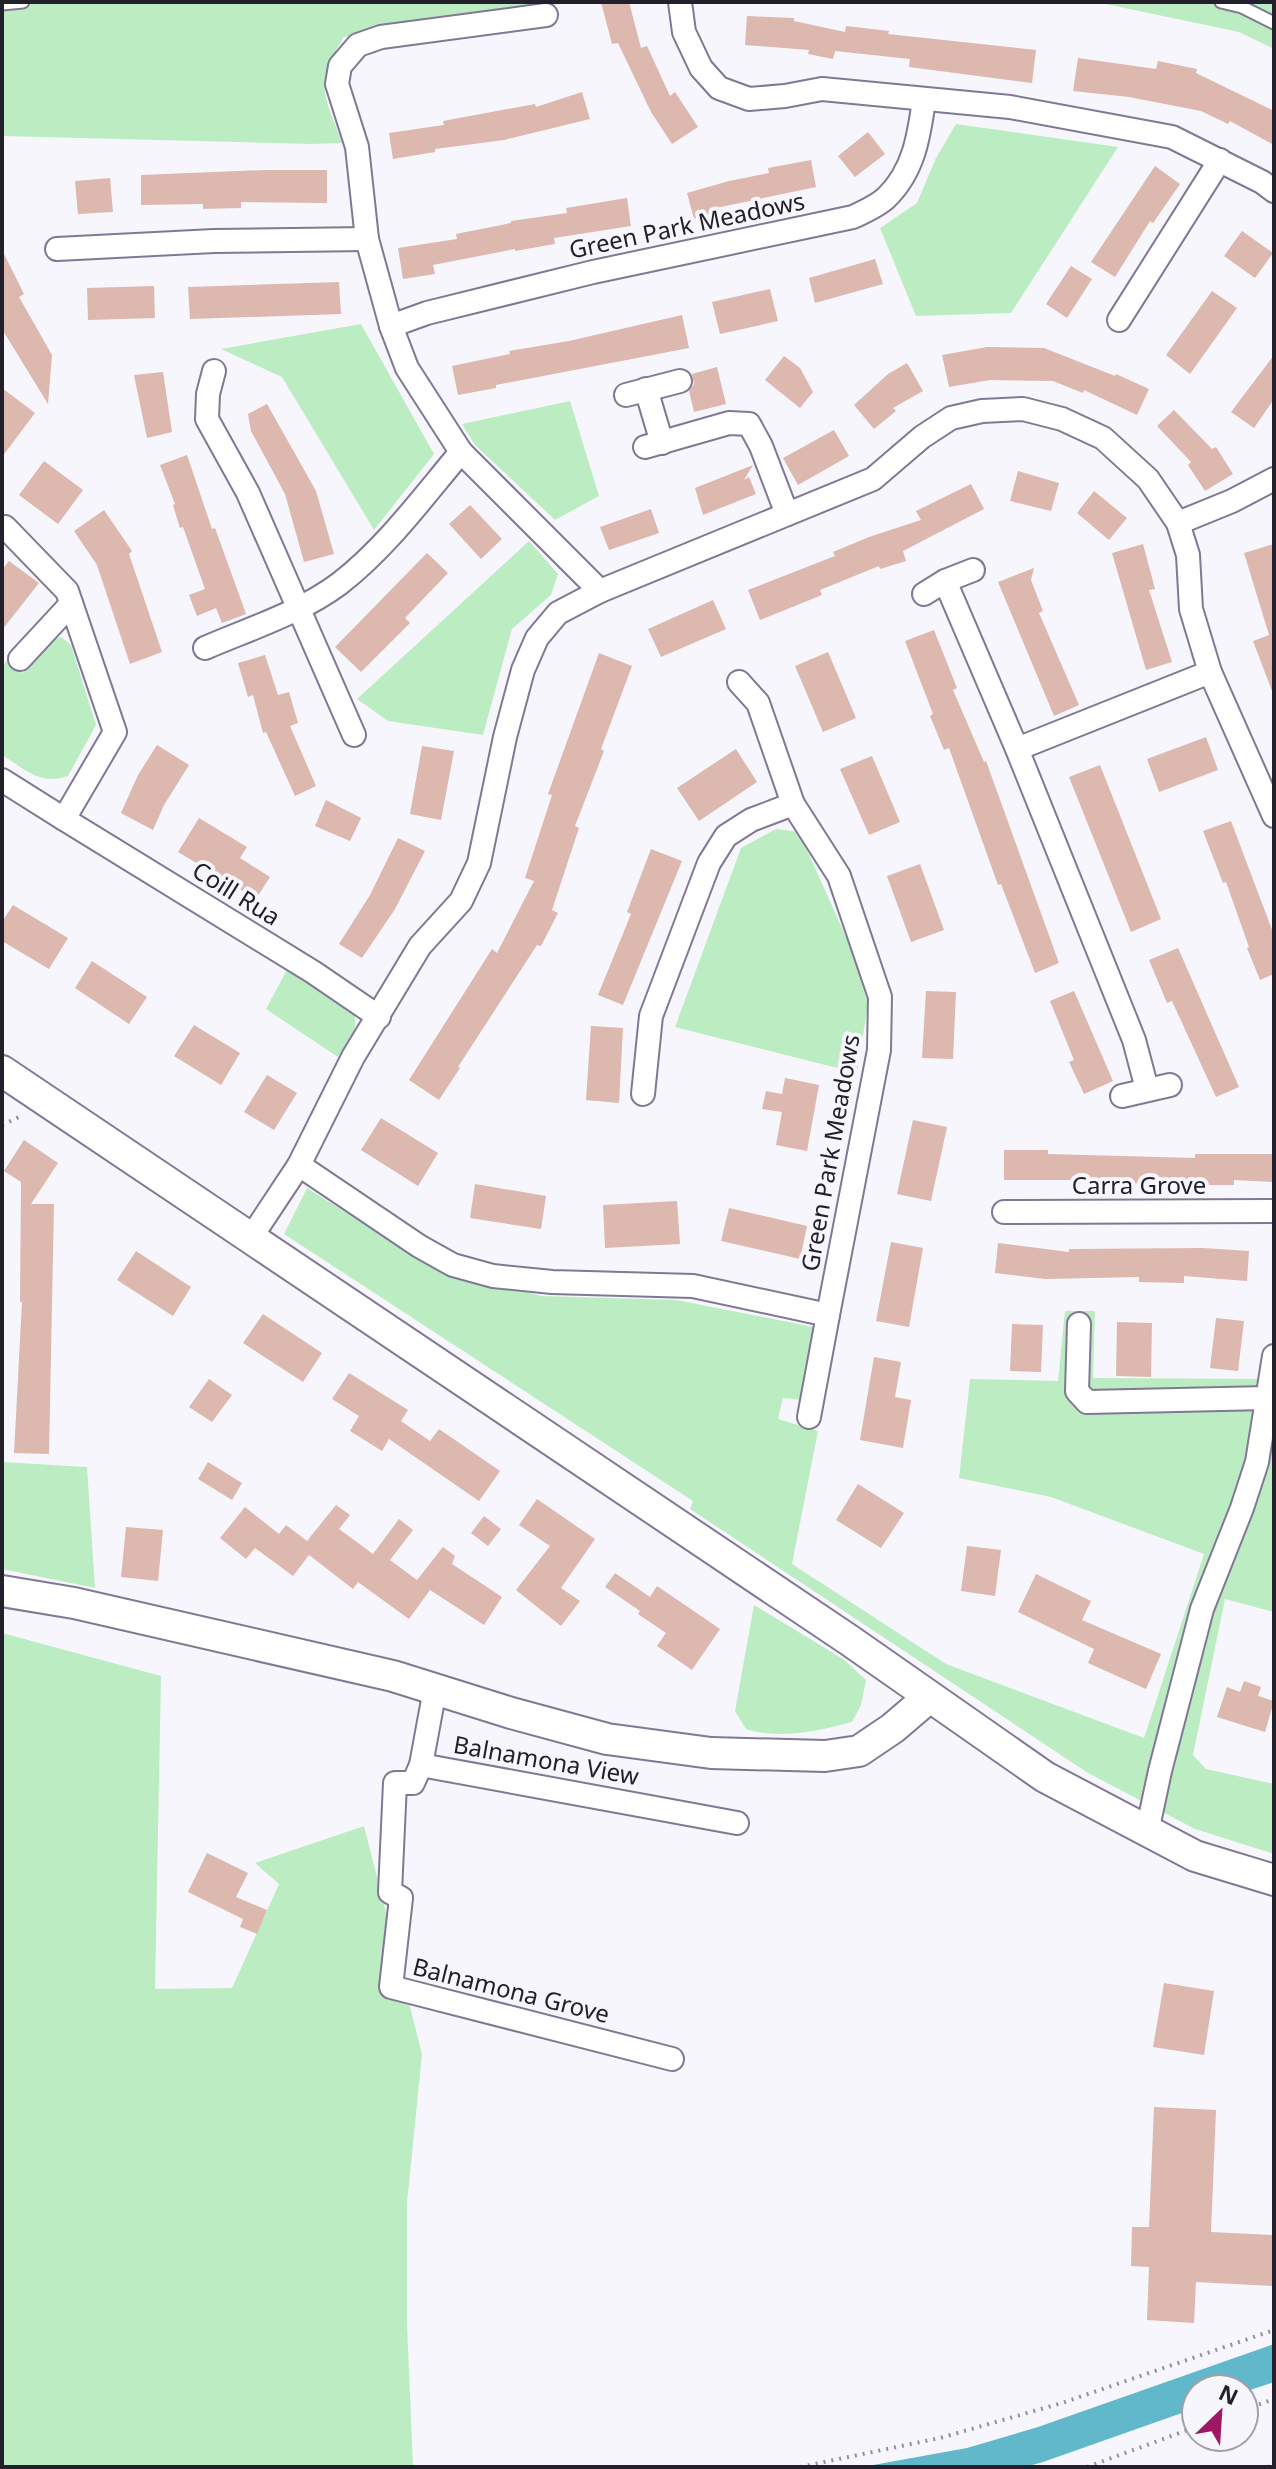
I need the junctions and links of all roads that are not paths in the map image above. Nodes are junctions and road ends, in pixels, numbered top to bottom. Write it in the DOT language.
graph roads {
  1 [pos="23,2"];
  2 [pos="680,2"];
  3 [pos="1221,2"];
  4 [pos="2,4"];
  5 [pos="546,15"];
  6 [pos="1274,23"];
  7 [pos="924,100"];
  8 [pos="1220,160"];
  9 [pos="1274,191"];
  10 [pos="367,239"];
  11 [pos="57,249"];
  12 [pos="1119,320"];
  13 [pos="391,326"];
  14 [pos="214,371"];
  15 [pos="680,381"];
  16 [pos="461,452"];
  17 [pos="1274,479"];
  18 [pos="787,514"];
  19 [pos="1178,523"];
  20 [pos="5,527"];
  21 [pos="973,570"];
  22 [pos="945,581"];
  23 [pos="600,591"];
  24 [pos="924,594"];
  25 [pos="71,604"];
  26 [pos="297,608"];
  27 [pos="205,648"];
  28 [pos="20,659"];
  29 [pos="1210,672"];
  30 [pos="739,682"];
  31 [pos="354,735"];
  32 [pos="1017,749"];
  33 [pos="2,780"];
  34 [pos="793,804"];
  35 [pos="1274,816"];
  36 [pos="64,819"];
  37 [pos="379,1017"];
  38 [pos="2,1071"];
  39 [pos="1170,1085"];
  40 [pos="1147,1089"];
  41 [pos="643,1094"];
  42 [pos="1122,1096"];
  43 [pos="299,1165"];
  44 [pos="1274,1211"];
  45 [pos="1004,1212"];
  46 [pos="250,1239"];
  47 [pos="828,1315"];
  48 [pos="1079,1324"];
  49 [pos="1274,1356"];
  50 [pos="1267,1398"];
  51 [pos="809,1417"];
  52 [pos="2,1591"];
  53 [pos="435,1689"];
  54 [pos="928,1698"];
  55 [pos="421,1765"];
  56 [pos="737,1823"];
  57 [pos="1147,1832"];
  58 [pos="1274,1880"];
  59 [pos="672,2059"];
  1 -- 4 [label="lane"];
  2 -- 7 [label="street"];
  3 -- 6 [label="lane"];
  5 -- 10 [label="street"];
  7 -- 8 [label="street"];
  7 -- 13 [label="street, Green Park Meadows"];
  8 -- 9 [label="street"];
  8 -- 12 [label="street"];
  10 -- 11 [label="street"];
  10 -- 13 [label="street"];
  13 -- 16 [label="street"];
  14 -- 26 [label="street"];
  15 -- 18 [label="street"];
  16 -- 23 [label="street"];
  16 -- 26 [label="street"];
  17 -- 19 [label="street"];
  18 -- 19 [label="street"];
  18 -- 23 [label="street"];
  19 -- 29 [label="street"];
  20 -- 25 [label="street"];
  21 -- 22 [label="street"];
  22 -- 24 [label="street"];
  22 -- 32 [label="street"];
  23 -- 37 [label="street"];
  25 -- 28 [label="street"];
  25 -- 36 [label="street"];
  26 -- 27 [label="street"];
  26 -- 31 [label="street"];
  29 -- 32 [label="street"];
  29 -- 35 [label="street"];
  30 -- 34 [label="street, Green Park Meadows"];
  32 -- 40 [label="street"];
  33 -- 36 [label="street, Coill Rua"];
  34 -- 41 [label="street"];
  34 -- 47 [label="street, Green Park Meadows"];
  36 -- 37 [label="street, Coill Rua"];
  37 -- 43 [label="street"];
  38 -- 46 [label="main road"];
  39 -- 40 [label="street"];
  40 -- 42 [label="street"];
  43 -- 46 [label="street"];
  43 -- 47 [label="street"];
  44 -- 45 [label="street, Carra Grove"];
  46 -- 54 [label="main road"];
  47 -- 51 [label="street, Green Park Meadows"];
  48 -- 50 [label="street"];
  49 -- 50 [label="street"];
  50 -- 57 [label="street"];
  52 -- 53 [label="main road"];
  53 -- 54 [label="main road"];
  53 -- 55 [label="street, Balnamona View"];
  54 -- 57 [label="main road"];
  55 -- 56 [label="street, Balnamona View"];
  55 -- 59 [label="street, Balnamona Grove"];
  57 -- 58 [label="main road"];
}
